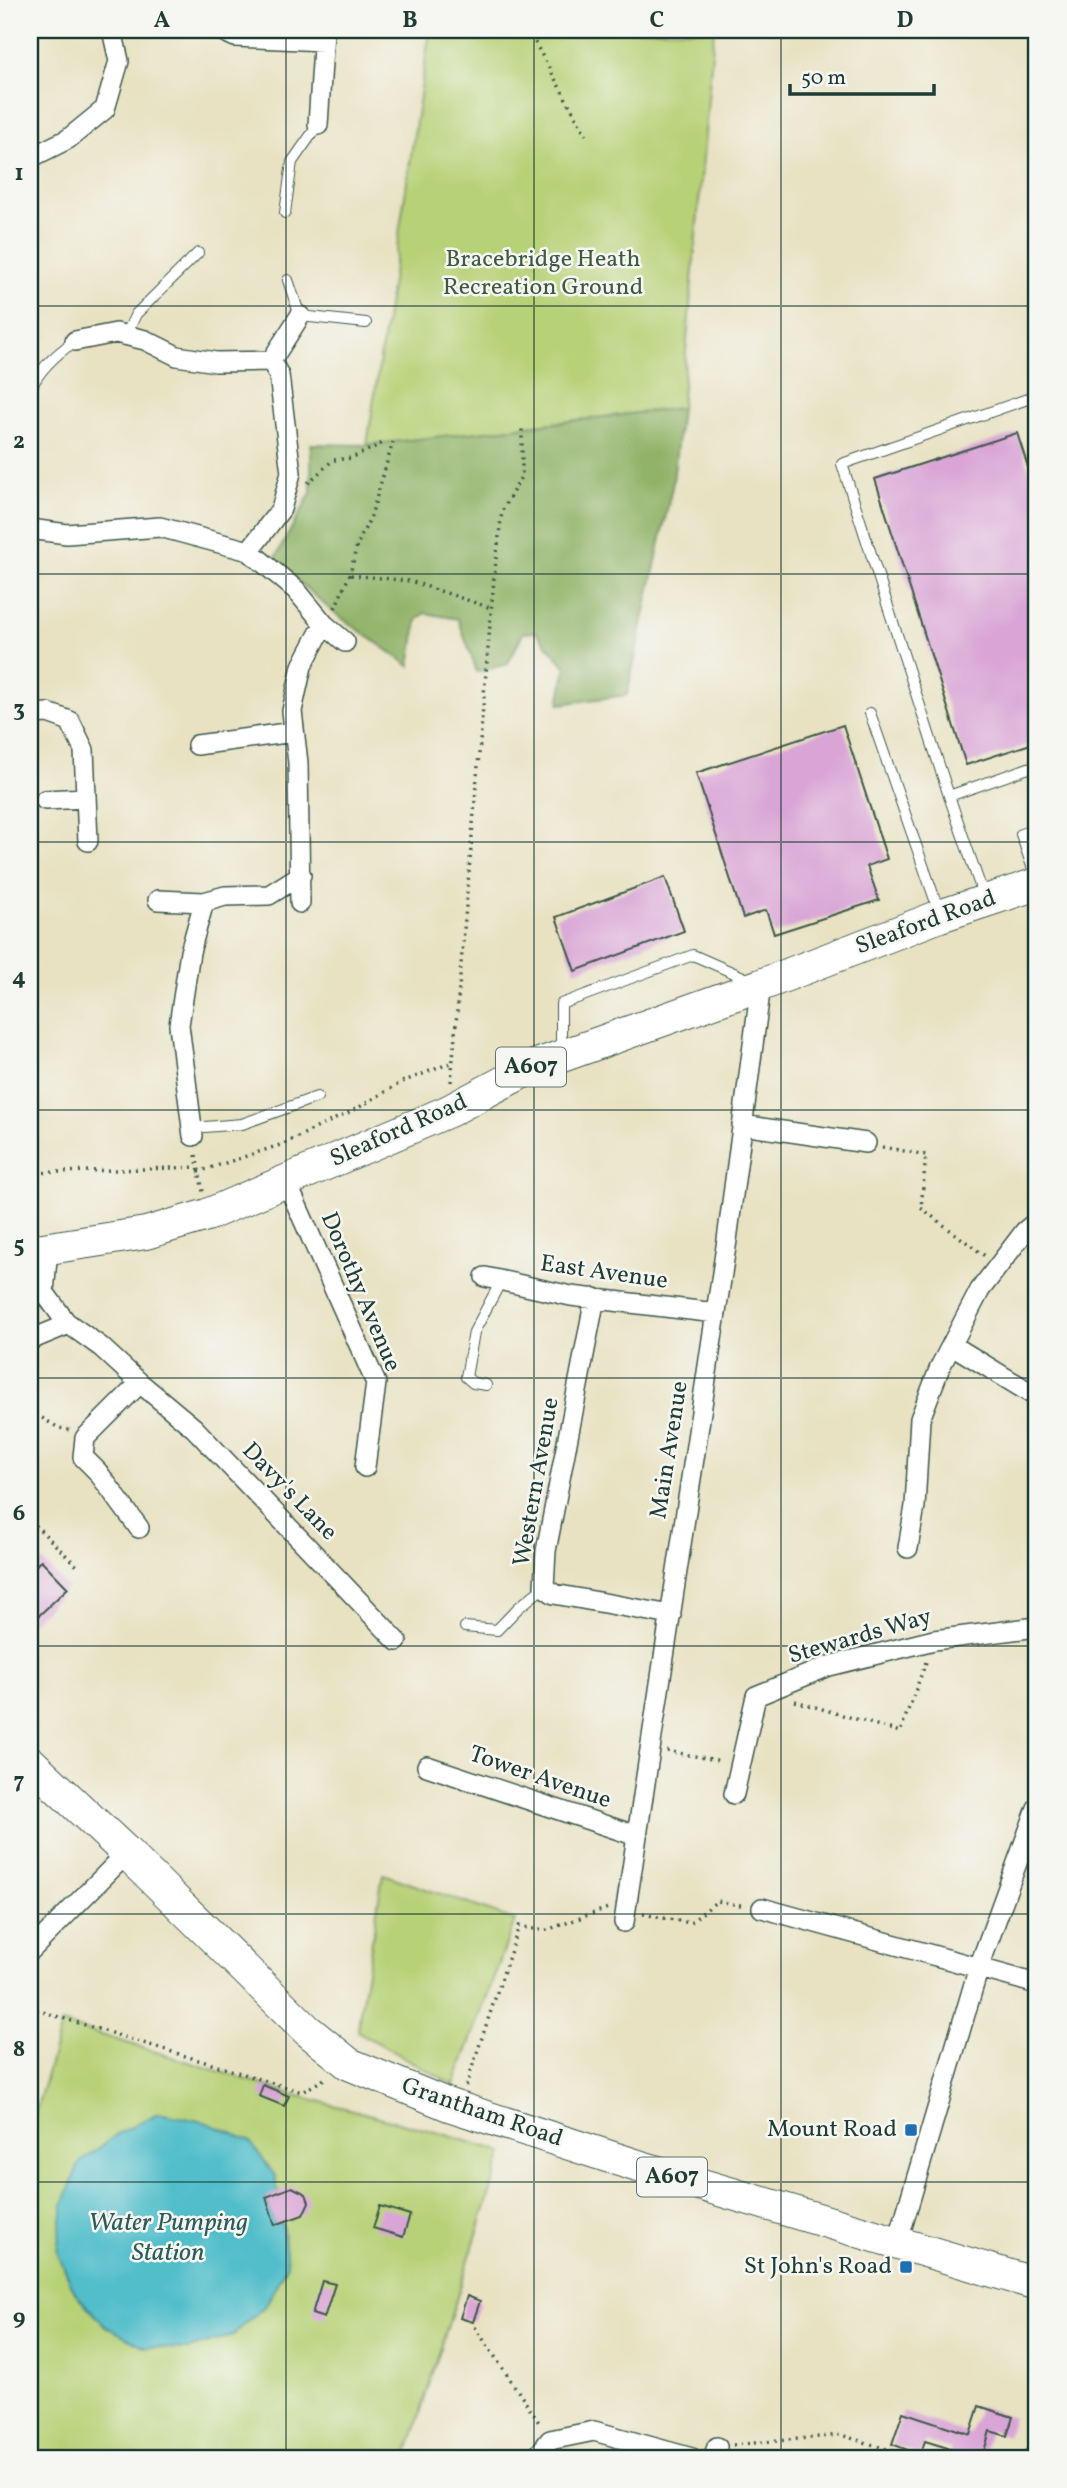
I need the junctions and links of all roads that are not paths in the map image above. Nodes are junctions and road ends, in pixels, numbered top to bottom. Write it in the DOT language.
graph roads {
  1 [pos="112,30"];
  2 [pos="220,30"];
  3 [pos="323,35"];
  4 [pos="318,125"];
  5 [pos="30,158"];
  6 [pos="285,213"];
  7 [pos="198,253"];
  8 [pos="288,280"];
  9 [pos="300,316"];
  10 [pos="366,323"];
  11 [pos="126,335"];
  12 [pos="75,341"];
  13 [pos="271,361"];
  14 [pos="30,390"];
  15 [pos="1037,399"];
  16 [pos="30,529"];
  17 [pos="249,551"];
  18 [pos="328,618"];
  19 [pos="345,642"];
  20 [pos="870,712"];
  21 [pos="30,714"];
  22 [pos="294,732"];
  23 [pos="197,745"];
  24 [pos="1037,765"];
  25 [pos="949,796"];
  26 [pos="86,798"];
  27 [pos="45,800"];
  28 [pos="1037,828"];
  29 [pos="88,841"];
  30 [pos="301,875"];
  31 [pos="1037,883"];
  32 [pos="158,900"];
  33 [pos="985,901"];
  34 [pos="204,902"];
  35 [pos="300,903"];
  36 [pos="940,916"];
  37 [pos="761,985"];
  38 [pos="561,1056"];
  39 [pos="317,1097"];
  40 [pos="743,1125"];
  41 [pos="193,1132"];
  42 [pos="866,1143"];
  43 [pos="286,1181"];
  44 [pos="1037,1221"];
  45 [pos="39,1250"];
  46 [pos="493,1279"];
  47 [pos="595,1298"];
  48 [pos="716,1313"];
  49 [pos="69,1324"];
  50 [pos="30,1340"];
  51 [pos="951,1345"];
  52 [pos="139,1383"];
  53 [pos="486,1385"];
  54 [pos="1037,1397"];
  55 [pos="365,1467"];
  56 [pos="139,1528"];
  57 [pos="908,1548"];
  58 [pos="544,1587"];
  59 [pos="671,1615"];
  60 [pos="465,1627"];
  61 [pos="1037,1627"];
  62 [pos="397,1641"];
  63 [pos="30,1762"];
  64 [pos="428,1766"];
  65 [pos="734,1794"];
  66 [pos="1037,1810"];
  67 [pos="637,1836"];
  68 [pos="127,1853"];
  69 [pos="762,1908"];
  70 [pos="626,1911"];
  71 [pos="30,1951"];
  72 [pos="979,1967"];
  73 [pos="1037,1984"];
  74 [pos="897,2244"];
  75 [pos="1037,2284"];
  76 [pos="1037,2452"];
  77 [pos="536,2458"];
  78 [pos="692,2458"];
  79 [pos="1034,2458"];
  1 -- 5 [label="street"];
  2 -- 3 [label="street"];
  3 -- 4 [label="street"];
  4 -- 6 [label="lane"];
  7 -- 11 [label="lane"];
  8 -- 9 [label="lane"];
  9 -- 10 [label="lane"];
  9 -- 13 [label="street"];
  11 -- 12 [label="street"];
  11 -- 13 [label="street"];
  12 -- 14 [label="lane"];
  13 -- 17 [label="street"];
  15 -- 25 [label="lane"];
  16 -- 17 [label="street"];
  17 -- 18 [label="street"];
  18 -- 19 [label="street"];
  18 -- 22 [label="street"];
  20 -- 36 [label="lane"];
  21 -- 26 [label="street"];
  22 -- 23 [label="street"];
  22 -- 30 [label="street"];
  24 -- 25 [label="lane"];
  25 -- 33 [label="lane"];
  26 -- 27 [label="street"];
  26 -- 29 [label="street"];
  28 -- 31 [label="lane"];
  30 -- 34 [label="street"];
  30 -- 35 [label="street"];
  31 -- 33 [label="main road, Sleaford Road / A607"];
  32 -- 34 [label="street"];
  33 -- 36 [label="main road, Sleaford Road / A607"];
  34 -- 41 [label="street"];
  36 -- 37 [label="main road, Sleaford Road / A607"];
  37 -- 38 [label="main road, Sleaford Road / A607"];
  37 -- 38 [label="lane"];
  37 -- 40 [label="street, Main Avenue"];
  38 -- 43 [label="main road, Sleaford Road / A607"];
  39 -- 41 [label="lane"];
  40 -- 42 [label="street"];
  40 -- 48 [label="street, Main Avenue"];
  43 -- 45 [label="main road, Sleaford Road / A607"];
  43 -- 55 [label="street, Dorothy Avenue"];
  44 -- 51 [label="street"];
  45 -- 49 [label="street, Davy's Lane"];
  46 -- 47 [label="street, East Avenue"];
  46 -- 53 [label="lane"];
  47 -- 48 [label="street, East Avenue"];
  47 -- 58 [label="street, Western Avenue"];
  48 -- 59 [label="street, Main Avenue"];
  49 -- 50 [label="street"];
  49 -- 52 [label="street, Davy's Lane"];
  51 -- 54 [label="street"];
  51 -- 57 [label="street"];
  52 -- 56 [label="street"];
  52 -- 62 [label="street, Davy's Lane"];
  58 -- 59 [label="street, Western Avenue"];
  58 -- 60 [label="lane"];
  59 -- 67 [label="street, Main Avenue"];
  61 -- 65 [label="street, Stewards Way"];
  63 -- 68 [label="main road, Grantham Road / A607"];
  64 -- 67 [label="street, Tower Avenue"];
  66 -- 72 [label="street"];
  67 -- 70 [label="street, Main Avenue"];
  68 -- 71 [label="street"];
  68 -- 74 [label="main road, Grantham Road / A607"];
  69 -- 72 [label="street"];
  72 -- 73 [label="street"];
  72 -- 74 [label="street"];
  74 -- 75 [label="main road, Grantham Road / A607"];
  76 -- 79 [label="street"];
  77 -- 78 [label="street"];
}
